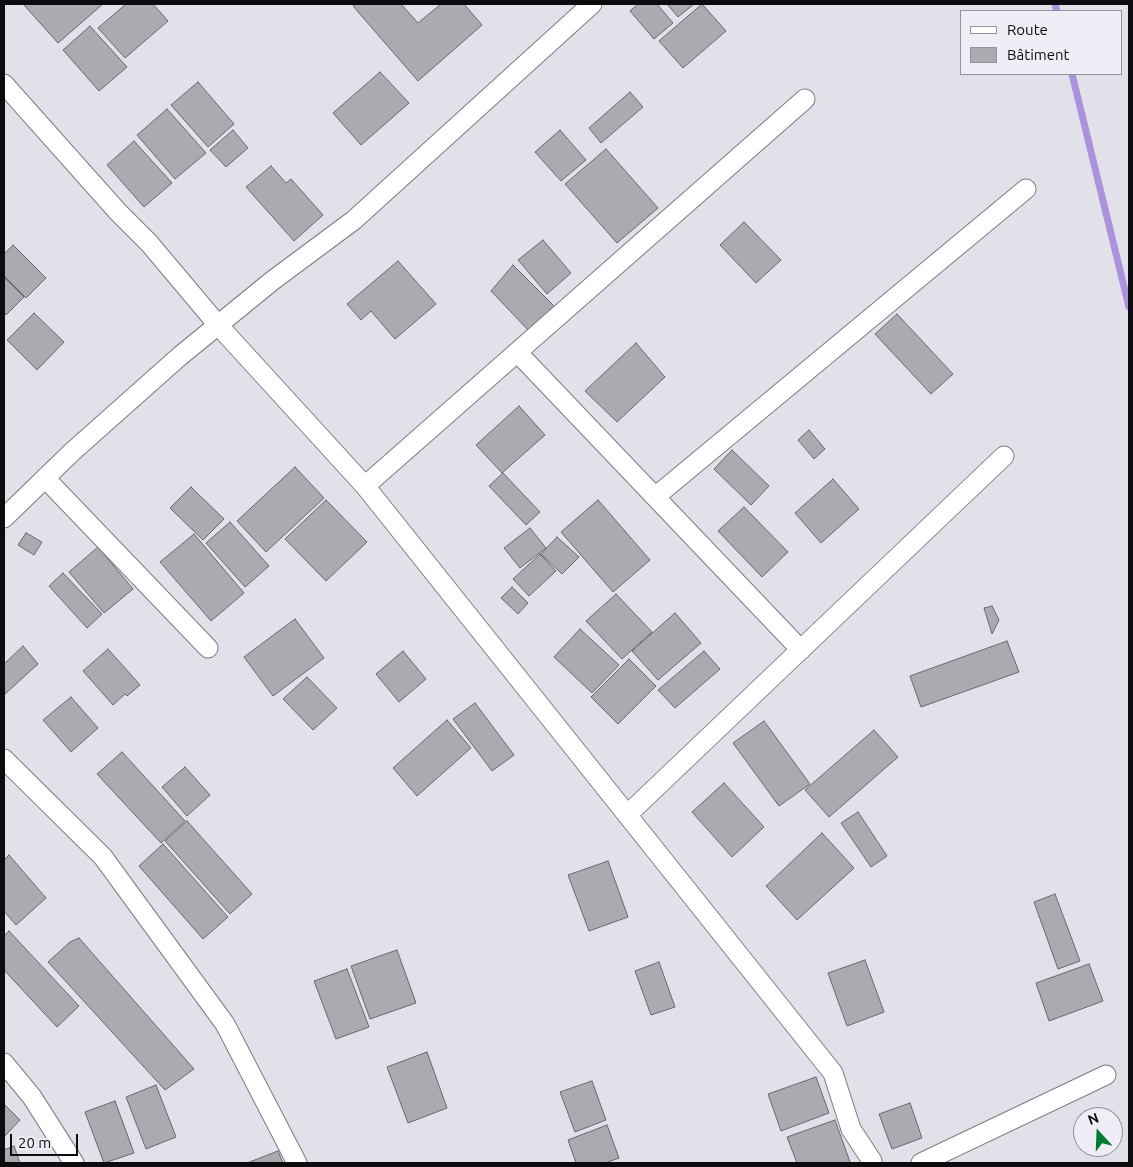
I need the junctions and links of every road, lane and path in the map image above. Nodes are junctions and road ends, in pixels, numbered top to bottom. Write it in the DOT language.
graph roads {
  1 [pos="592,4"];
  2 [pos="4,84"];
  3 [pos="805,99"];
  4 [pos="1026,189"];
  5 [pos="218,325"];
  6 [pos="517,352"];
  7 [pos="1004,456"];
  8 [pos="45,478"];
  9 [pos="365,486"];
  10 [pos="655,497"];
  11 [pos="4,518"];
  12 [pos="208,648"];
  13 [pos="800,650"];
  14 [pos="4,759"];
  15 [pos="627,814"];
  16 [pos="4,1063"];
  17 [pos="1106,1075"];
  18 [pos="74,1163"];
  19 [pos="297,1163"];
  20 [pos="871,1163"];
  21 [pos="921,1163"];
  1 -- 5 [label="street"];
  2 -- 5 [label="street"];
  3 -- 6 [label="street"];
  4 -- 10 [label="street"];
  5 -- 8 [label="street"];
  5 -- 9 [label="street"];
  6 -- 9 [label="street"];
  6 -- 10 [label="street"];
  7 -- 13 [label="street"];
  8 -- 11 [label="street"];
  8 -- 12 [label="street"];
  9 -- 15 [label="street"];
  10 -- 13 [label="street"];
  13 -- 15 [label="street"];
  14 -- 19 [label="street"];
  15 -- 20 [label="street"];
  16 -- 18 [label="street"];
  17 -- 21 [label="street"];
}
